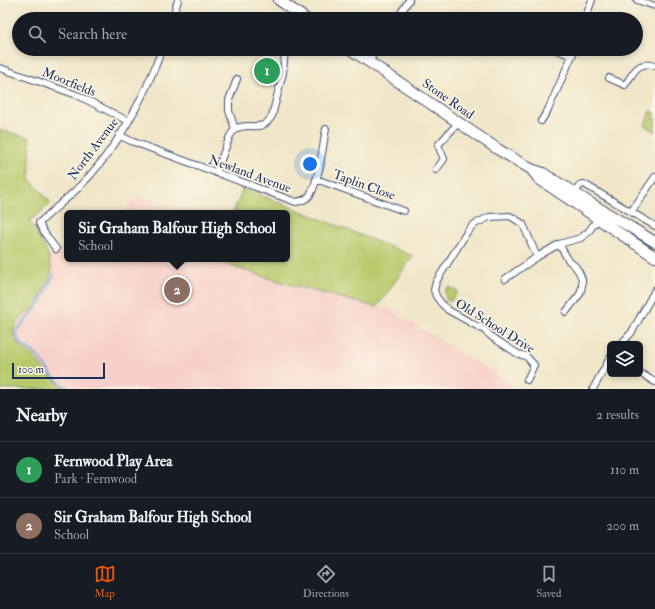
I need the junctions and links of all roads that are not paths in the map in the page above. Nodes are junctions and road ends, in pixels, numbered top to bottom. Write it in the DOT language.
graph roads {
  1 [pos="178,0"];
  2 [pos="278,0"];
  3 [pos="409,0"];
  4 [pos="592,0"];
  5 [pos="637,0"];
  6 [pos="655,6"];
  7 [pos="174,12"];
  8 [pos="296,12"];
  9 [pos="401,12"];
  10 [pos="588,12"];
  11 [pos="159,56"];
  12 [pos="286,56"];
  13 [pos="360,56"];
  14 [pos="373,56"];
  15 [pos="572,56"];
  16 [pos="369,62"];
  17 [pos="655,66"];
  18 [pos="0,68"];
  19 [pos="609,78"];
  20 [pos="237,79"];
  21 [pos="128,121"];
  22 [pos="541,121"];
  23 [pos="459,122"];
  24 [pos="235,129"];
  25 [pos="326,129"];
  26 [pos="119,135"];
  27 [pos="531,169"];
  28 [pos="436,170"];
  29 [pos="216,173"];
  30 [pos="655,178"];
  31 [pos="316,179"];
  32 [pos="575,193"];
  33 [pos="404,211"];
  34 [pos="631,212"];
  35 [pos="601,215"];
  36 [pos="655,226"];
  37 [pos="655,242"];
  38 [pos="559,244"];
  39 [pos="56,249"];
  40 [pos="537,257"];
  41 [pos="655,257"];
  42 [pos="505,280"];
  43 [pos="655,290"];
  44 [pos="566,312"];
  45 [pos="624,341"];
  46 [pos="607,363"];
  47 [pos="643,376"];
  48 [pos="527,380"];
  49 [pos="655,382"];
  50 [pos="593,389"];
  1 -- 7 [label="street"];
  2 -- 8 [label="highway"];
  3 -- 9 [label="street"];
  4 -- 10 [label="street"];
  5 -- 6 [label="street"];
  11 -- 21 [label="street, North Avenue"];
  12 -- 24 [label="street"];
  13 -- 16 [label="highway, Stone Road"];
  14 -- 16 [label="street"];
  15 -- 22 [label="street"];
  16 -- 23 [label="highway, Stone Road"];
  17 -- 19 [label="street"];
  18 -- 21 [label="street, Moorfields"];
  20 -- 24 [label="street"];
  21 -- 26 [label="street, North Avenue"];
  23 -- 27 [label="highway, Stone Road"];
  23 -- 28 [label="street"];
  24 -- 29 [label="street"];
  25 -- 31 [label="street, Newland Avenue"];
  26 -- 29 [label="street, Newland Avenue"];
  26 -- 39 [label="street, North Avenue"];
  27 -- 32 [label="highway, Stone Road"];
  27 -- 35 [label="highway, Stone Road"];
  29 -- 31 [label="street, Newland Avenue"];
  30 -- 34 [label="street"];
  31 -- 33 [label="street, Taplin Close"];
  32 -- 34 [label="street"];
  32 -- 35 [label="highway, Stone Road"];
  34 -- 36 [label="street"];
  35 -- 37 [label="highway, Stone Road"];
  35 -- 38 [label="street"];
  35 -- 41 [label="highway, Stone Road"];
  38 -- 40 [label="street"];
  38 -- 44 [label="street"];
  40 -- 42 [label="street"];
  40 -- 48 [label="street, Old School Drive"];
  43 -- 45 [label="street"];
  46 -- 50 [label="street"];
  47 -- 49 [label="street"];
}
